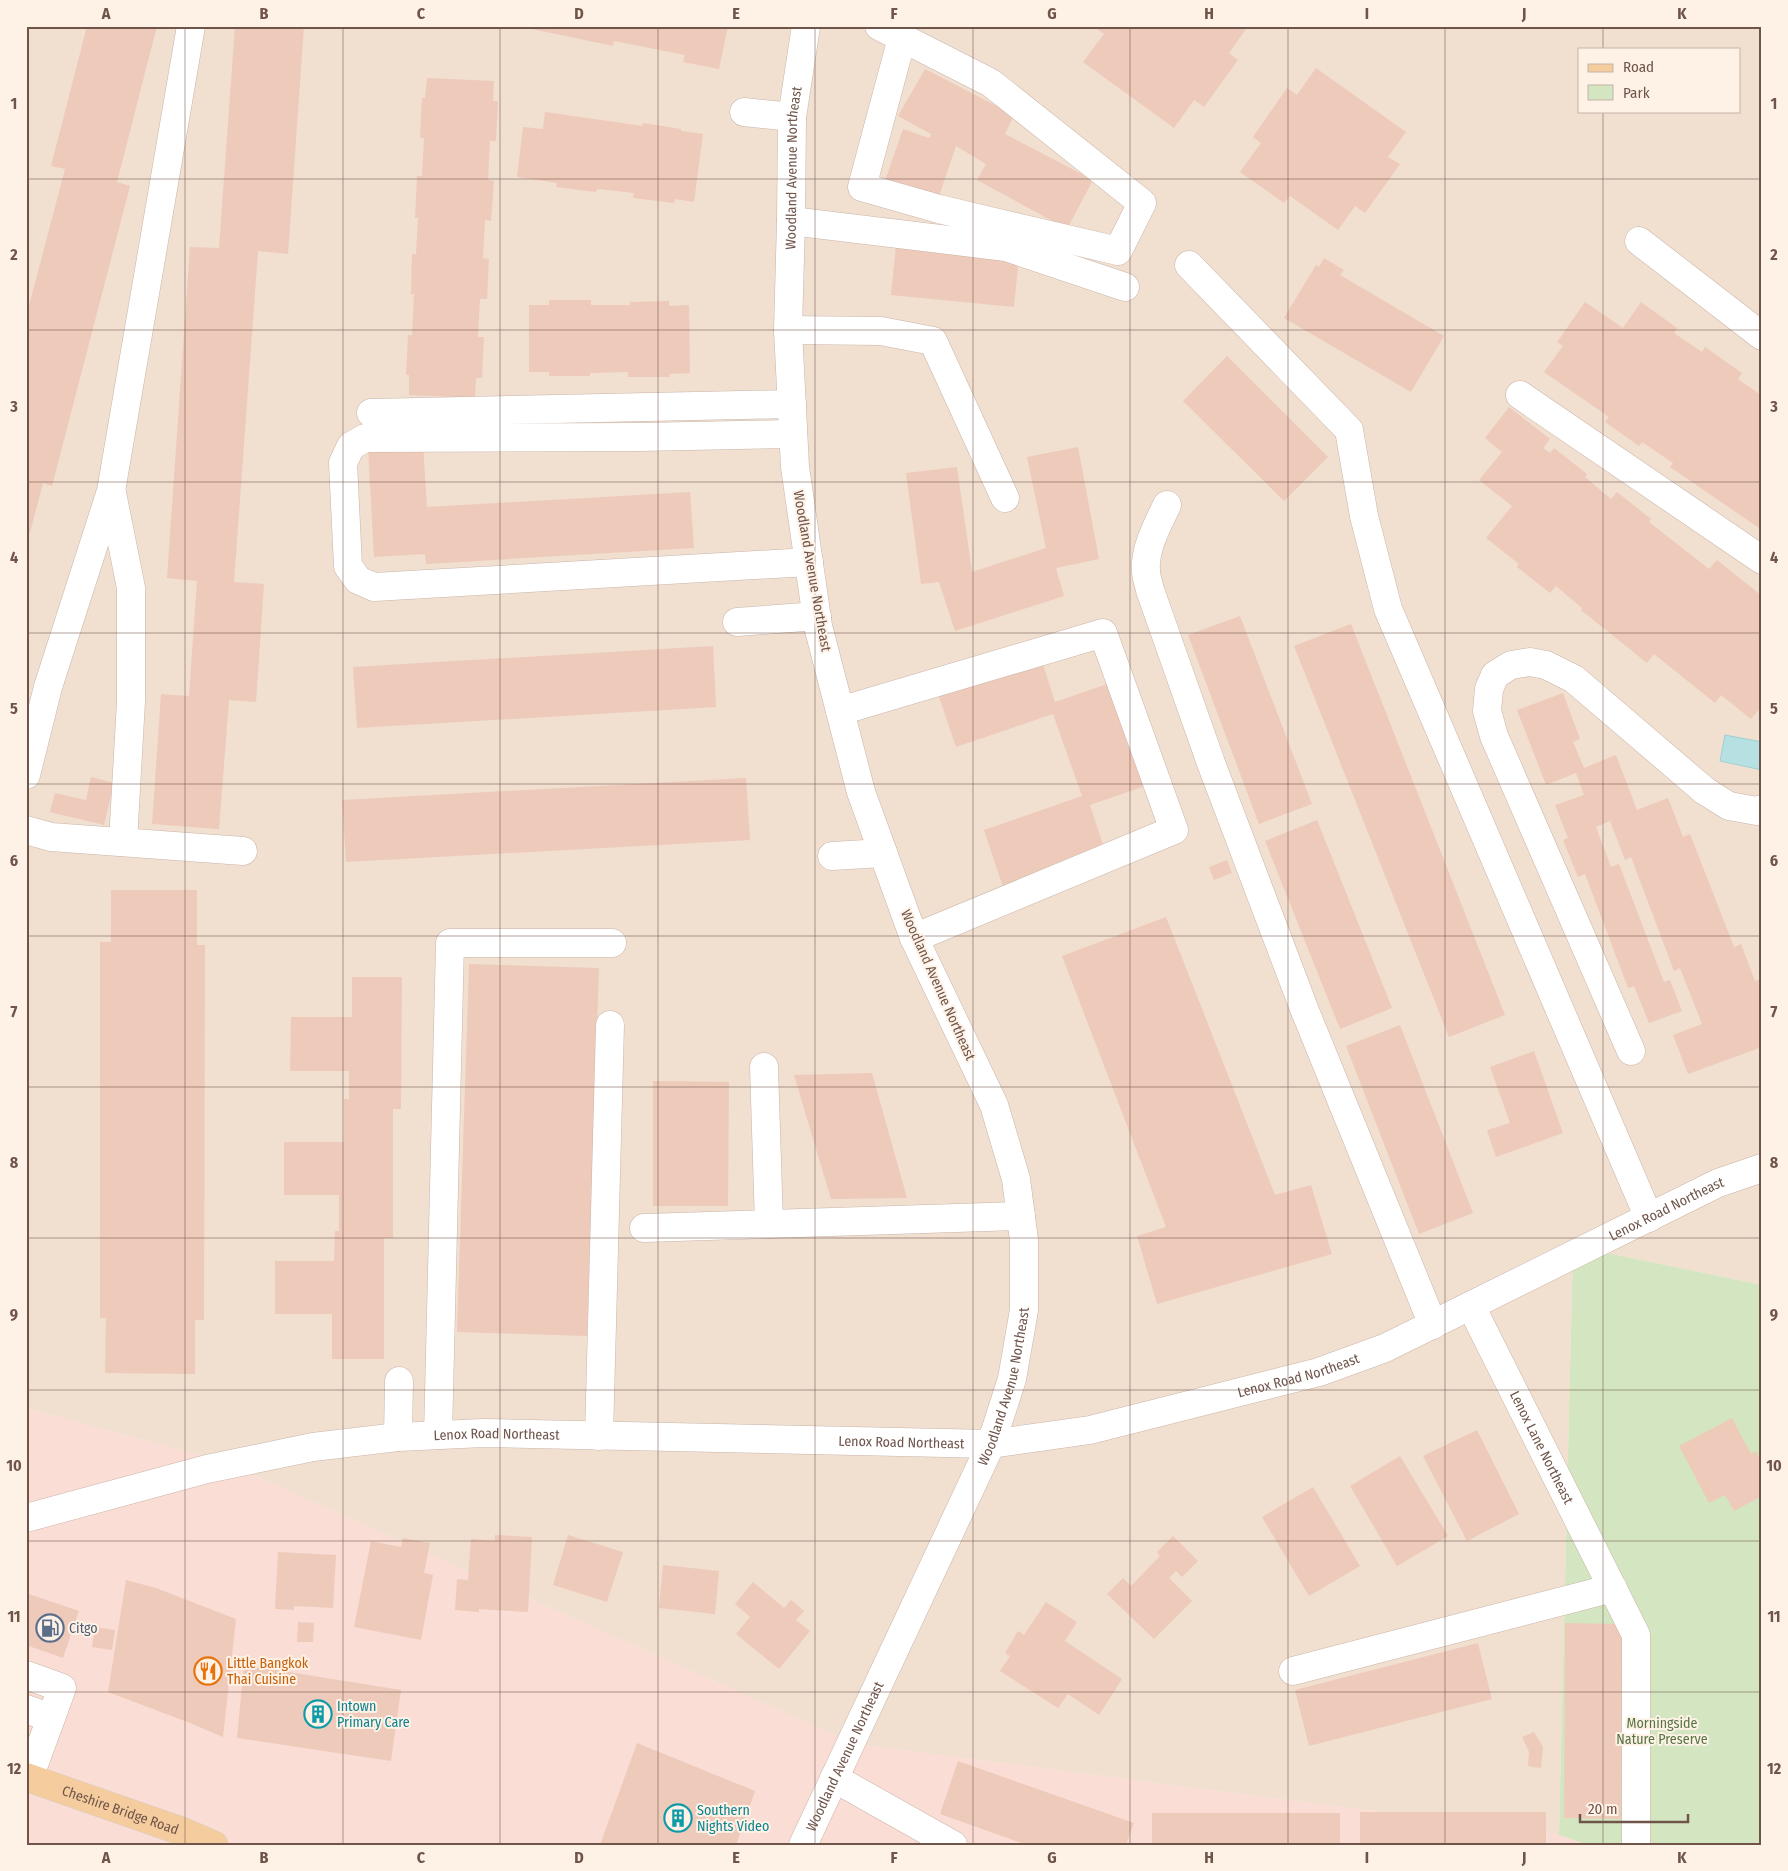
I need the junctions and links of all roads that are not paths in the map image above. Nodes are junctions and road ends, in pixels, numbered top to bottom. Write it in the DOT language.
graph roads {
  1 [pos="191,26"];
  2 [pos="806,26"];
  3 [pos="890,32"];
  4 [pos="744,112"];
  5 [pos="792,117"];
  6 [pos="791,221"];
  7 [pos="1639,240"];
  8 [pos="1189,265"];
  9 [pos="1125,287"];
  10 [pos="788,330"];
  11 [pos="1762,336"];
  12 [pos="1520,395"];
  13 [pos="792,404"];
  14 [pos="371,414"];
  15 [pos="793,434"];
  16 [pos="111,491"];
  17 [pos="1005,498"];
  18 [pos="1168,505"];
  19 [pos="1762,560"];
  20 [pos="809,562"];
  21 [pos="817,616"];
  22 [pos="737,622"];
  23 [pos="840,711"];
  24 [pos="26,775"];
  25 [pos="1762,809"];
  26 [pos="26,830"];
  27 [pos="123,842"];
  28 [pos="243,851"];
  29 [pos="883,854"];
  30 [pos="832,856"];
  31 [pos="914,938"];
  32 [pos="612,943"];
  33 [pos="610,1025"];
  34 [pos="1631,1051"];
  35 [pos="764,1067"];
  36 [pos="1762,1168"];
  37 [pos="1021,1216"];
  38 [pos="1649,1218"];
  39 [pos="769,1224"];
  40 [pos="644,1228"];
  41 [pos="1471,1306"];
  42 [pos="1433,1325"];
  43 [pos="399,1381"];
  44 [pos="438,1435"];
  45 [pos="599,1436"];
  46 [pos="398,1437"];
  47 [pos="990,1444"];
  48 [pos="26,1518"];
  49 [pos="1613,1588"];
  50 [pos="1293,1671"];
  51 [pos="26,1676"];
  52 [pos="39,1714"];
  53 [pos="28,1778"];
  54 [pos="834,1778"];
  55 [pos="214,1845"];
  56 [pos="803,1845"];
  57 [pos="954,1845"];
  58 [pos="1636,1845"];
  1 -- 16 [label="street"];
  2 -- 5 [label="street, Woodland Avenue Northeast"];
  3 -- 3 [label="street"];
  4 -- 5 [label="street"];
  5 -- 6 [label="street, Woodland Avenue Northeast"];
  6 -- 9 [label="street"];
  6 -- 10 [label="street, Woodland Avenue Northeast"];
  7 -- 11 [label="street"];
  8 -- 38 [label="street"];
  10 -- 13 [label="street, Woodland Avenue Northeast"];
  10 -- 17 [label="street"];
  12 -- 19 [label="street"];
  13 -- 14 [label="street"];
  13 -- 15 [label="street, Woodland Avenue Northeast"];
  15 -- 20 [label="street, Woodland Avenue Northeast"];
  15 -- 20 [label="street"];
  16 -- 24 [label="street"];
  16 -- 27 [label="street"];
  18 -- 42 [label="street"];
  20 -- 21 [label="street, Woodland Avenue Northeast"];
  21 -- 22 [label="street"];
  21 -- 23 [label="street, Woodland Avenue Northeast"];
  23 -- 29 [label="street, Woodland Avenue Northeast"];
  23 -- 31 [label="street"];
  25 -- 34 [label="street"];
  26 -- 27 [label="street"];
  27 -- 28 [label="street"];
  29 -- 30 [label="street"];
  29 -- 31 [label="street, Woodland Avenue Northeast"];
  31 -- 37 [label="street, Woodland Avenue Northeast"];
  32 -- 44 [label="street"];
  33 -- 45 [label="street"];
  35 -- 39 [label="street"];
  36 -- 38 [label="street, Lenox Road Northeast"];
  37 -- 39 [label="street"];
  37 -- 47 [label="street, Woodland Avenue Northeast"];
  38 -- 41 [label="street, Lenox Road Northeast"];
  39 -- 40 [label="street"];
  41 -- 42 [label="street, Lenox Road Northeast"];
  41 -- 49 [label="street, Lenox Lane Northeast"];
  42 -- 47 [label="street, Lenox Road Northeast"];
  43 -- 46 [label="street"];
  44 -- 45 [label="street, Lenox Road Northeast"];
  44 -- 46 [label="street, Lenox Road Northeast"];
  45 -- 47 [label="street, Lenox Road Northeast"];
  46 -- 48 [label="street, Lenox Road Northeast"];
  47 -- 54 [label="street, Woodland Avenue Northeast"];
  49 -- 50 [label="street"];
  49 -- 58 [label="street, Lenox Lane Northeast"];
  51 -- 52 [label="street"];
  52 -- 53 [label="street"];
  53 -- 55 [label="main road, Cheshire Bridge Road"];
  54 -- 56 [label="street, Woodland Avenue Northeast"];
  54 -- 57 [label="street"];
}
